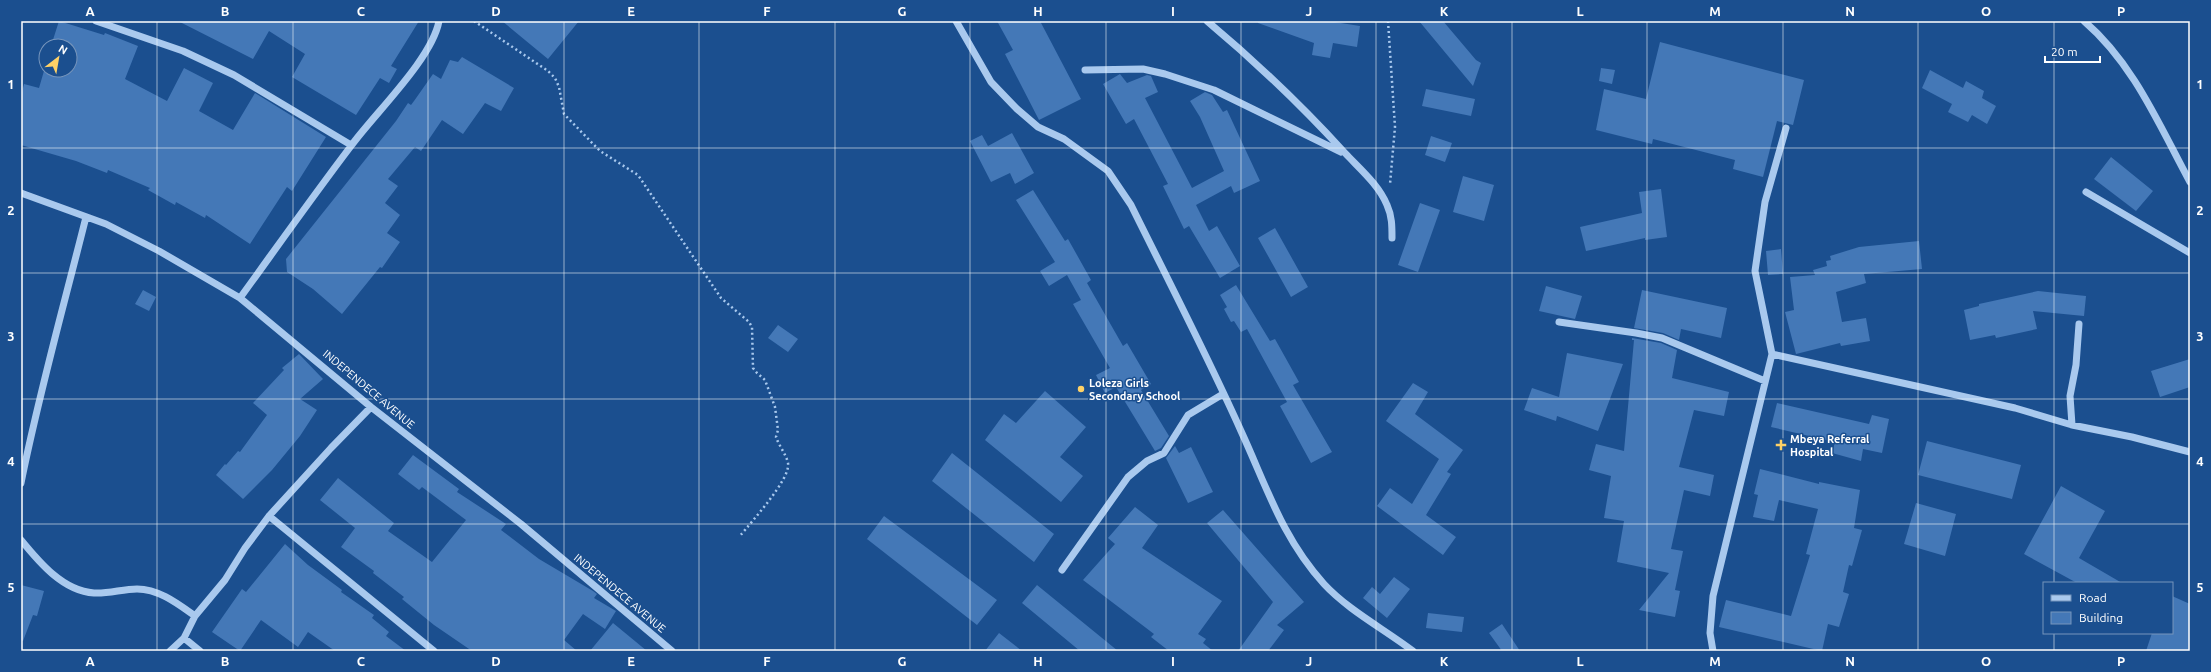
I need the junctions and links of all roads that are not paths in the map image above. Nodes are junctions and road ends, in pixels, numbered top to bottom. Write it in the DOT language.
graph roads {
  1 [pos="96,21"];
  2 [pos="439,21"];
  3 [pos="956,21"];
  4 [pos="1207,21"];
  5 [pos="2084,21"];
  6 [pos="1085,70"];
  7 [pos="1786,128"];
  8 [pos="351,145"];
  9 [pos="1346,154"];
  10 [pos="2190,182"];
  11 [pos="2086,192"];
  12 [pos="21,193"];
  13 [pos="86,217"];
  14 [pos="1392,238"];
  15 [pos="2190,253"];
  16 [pos="240,298"];
  17 [pos="1559,322"];
  18 [pos="2079,324"];
  19 [pos="1772,354"];
  20 [pos="1765,381"];
  21 [pos="1223,394"];
  22 [pos="371,407"];
  23 [pos="2072,426"];
  24 [pos="2190,452"];
  25 [pos="21,483"];
  26 [pos="269,516"];
  27 [pos="21,540"];
  28 [pos="1062,570"];
  29 [pos="195,616"];
  30 [pos="184,638"];
  31 [pos="170,651"];
  32 [pos="200,651"];
  33 [pos="434,651"];
  34 [pos="672,651"];
  35 [pos="1413,651"];
  36 [pos="1713,651"];
  1 -- 8 [label="street"];
  2 -- 8 [label="street"];
  3 -- 21 [label="street"];
  4 -- 9 [label="street"];
  5 -- 10 [label="street"];
  6 -- 9 [label="street"];
  7 -- 19 [label="street"];
  8 -- 16 [label="street"];
  9 -- 14 [label="street"];
  11 -- 15 [label="street"];
  12 -- 13 [label="street, INDEPENDECE AVENUE"];
  13 -- 16 [label="street, INDEPENDECE AVENUE"];
  13 -- 25 [label="street"];
  16 -- 22 [label="street, INDEPENDECE AVENUE"];
  17 -- 20 [label="street"];
  18 -- 23 [label="street"];
  19 -- 20 [label="street"];
  19 -- 23 [label="street"];
  20 -- 36 [label="street"];
  21 -- 28 [label="street"];
  21 -- 35 [label="street"];
  22 -- 26 [label="street"];
  22 -- 34 [label="street, INDEPENDECE AVENUE"];
  23 -- 24 [label="street"];
  26 -- 29 [label="street"];
  26 -- 33 [label="street"];
  27 -- 29 [label="street"];
  29 -- 30 [label="street"];
  30 -- 31 [label="street"];
  30 -- 32 [label="street"];
}
